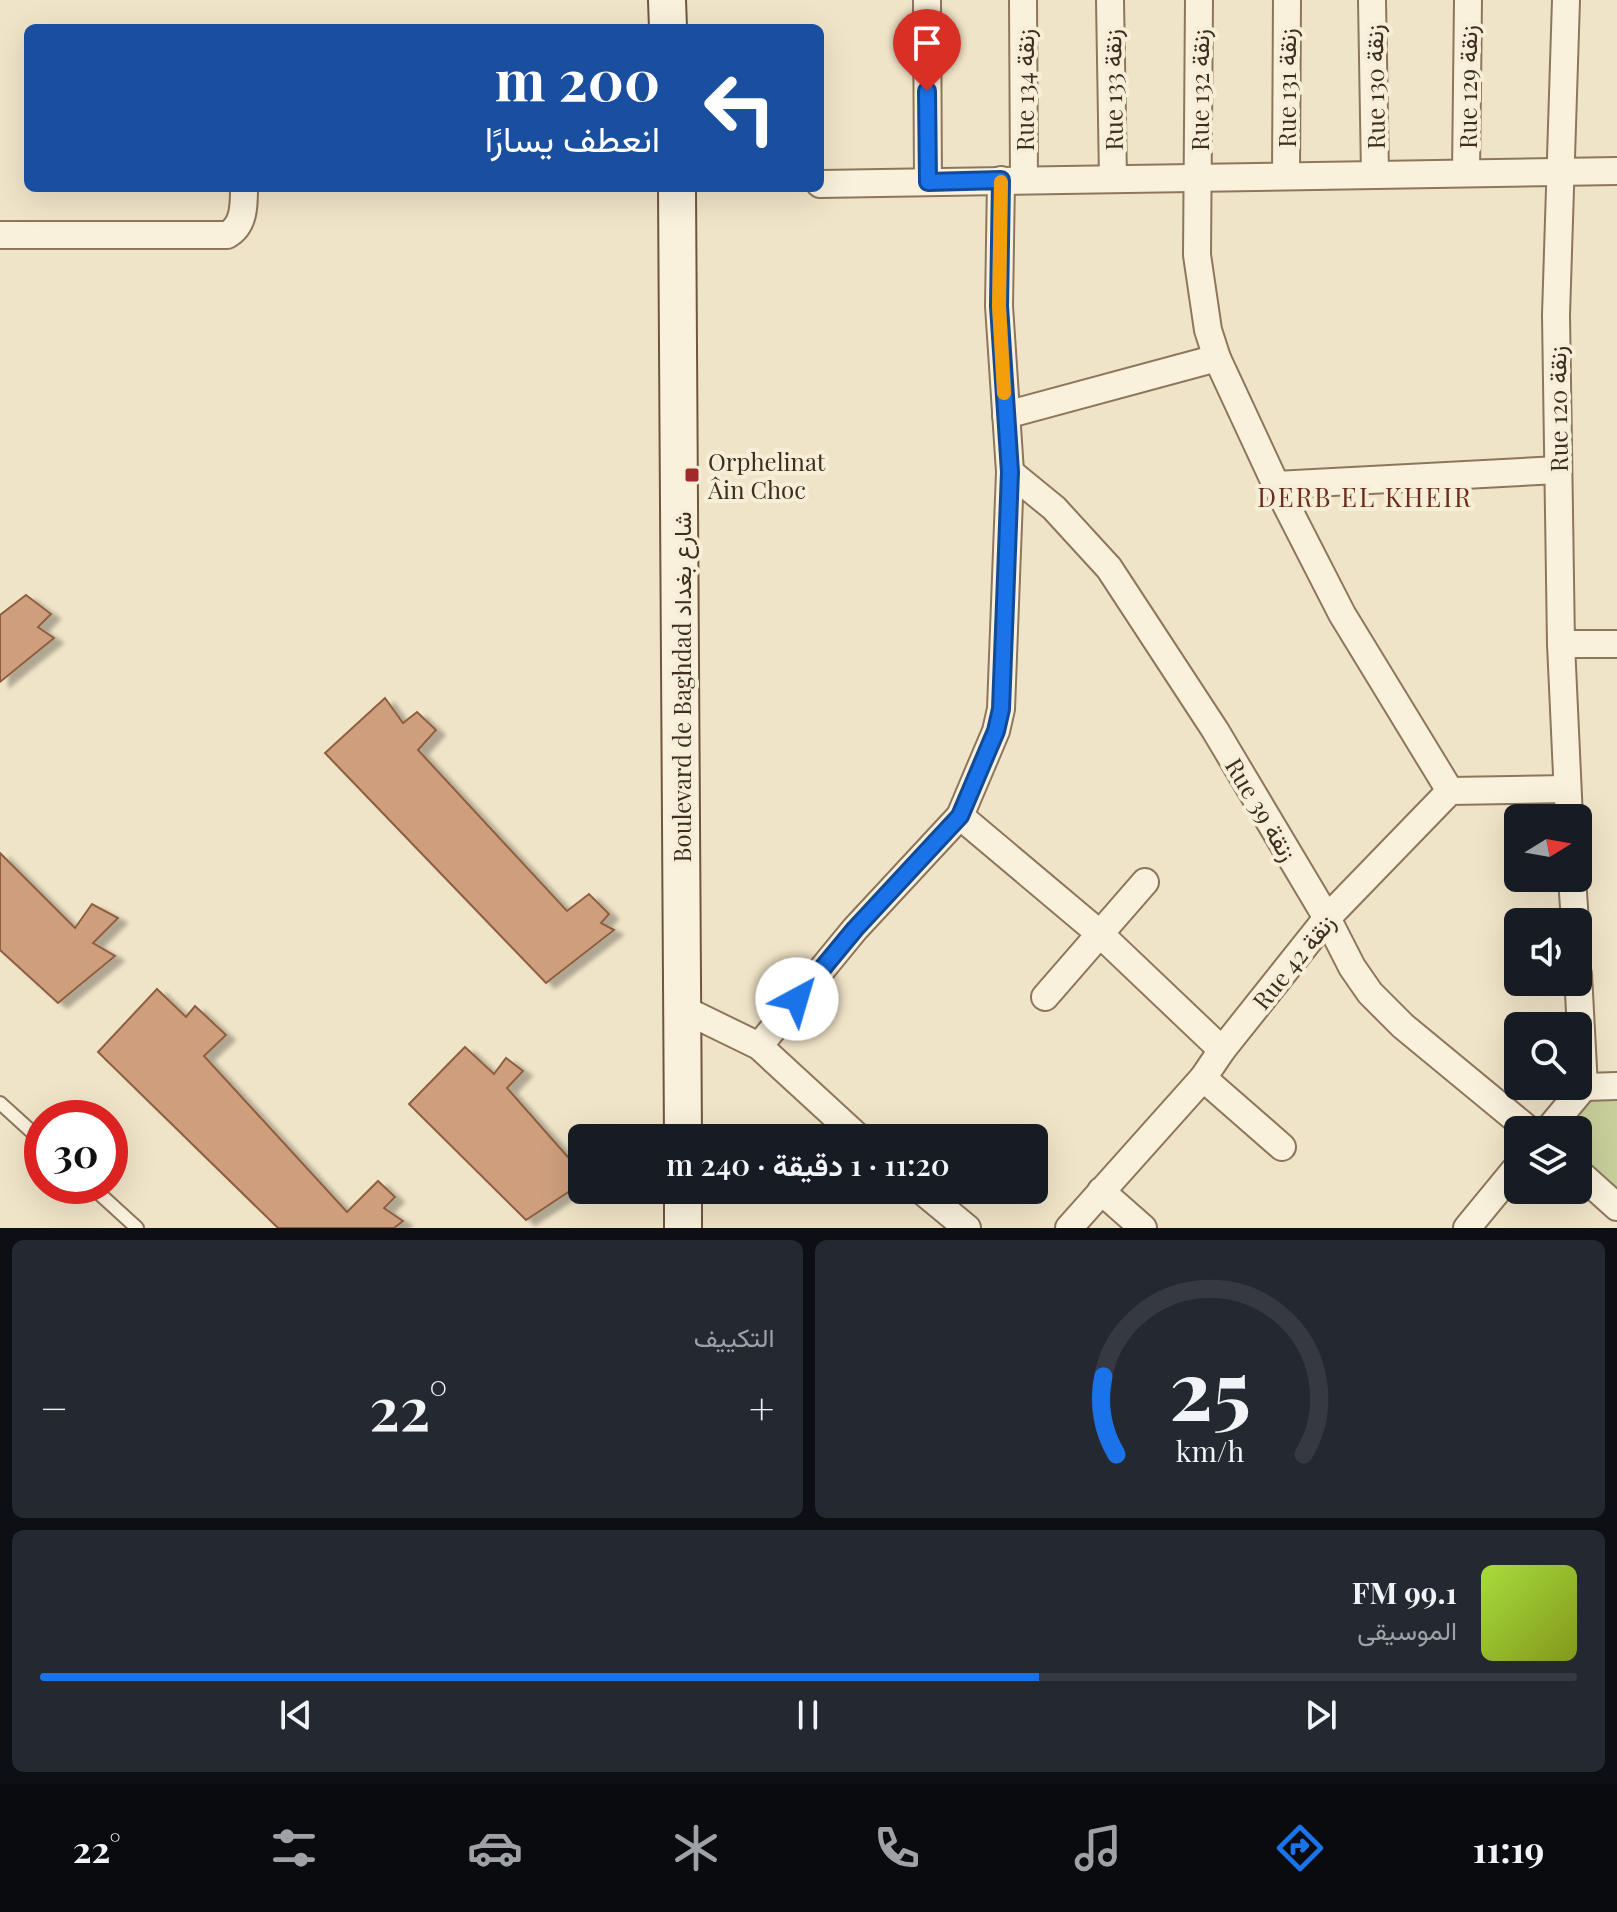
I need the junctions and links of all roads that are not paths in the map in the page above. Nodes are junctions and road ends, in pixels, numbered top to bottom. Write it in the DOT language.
graph roads {
  1 [pos="667,0"];
  2 [pos="927,0"];
  3 [pos="1023,0"];
  4 [pos="1110,0"];
  5 [pos="1199,0"];
  6 [pos="1287,0"];
  7 [pos="1372,0"];
  8 [pos="1468,0"];
  9 [pos="1566,0"];
  10 [pos="668,24"];
  11 [pos="1617,171"];
  12 [pos="1562,172"];
  13 [pos="1466,173"];
  14 [pos="1375,174"];
  15 [pos="1286,176"];
  16 [pos="1113,179"];
  17 [pos="1012,180"];
  18 [pos="1199,180"];
  19 [pos="928,182"];
  20 [pos="824,184"];
  21 [pos="244,192"];
  22 [pos="677,192"];
  23 [pos="0,235"];
  24 [pos="1217,358"];
  25 [pos="1006,415"];
  26 [pos="1558,470"];
  27 [pos="1010,472"];
  28 [pos="1276,485"];
  29 [pos="1561,644"];
  30 [pos="1617,644"];
  31 [pos="1567,789"];
  32 [pos="1450,791"];
  33 [pos="1568,804"];
  34 [pos="960,816"];
  35 [pos="1145,882"];
  36 [pos="1327,918"];
  37 [pos="1099,933"];
  38 [pos="1045,997"];
  39 [pos="683,1009"];
  40 [pos="759,1046"];
  41 [pos="1222,1050"];
  42 [pos="1203,1078"];
  43 [pos="1617,1086"];
  44 [pos="1592,1087"];
  45 [pos="1573,1100"];
  46 [pos="0,1103"];
  47 [pos="1512,1116"];
  48 [pos="1560,1116"];
  49 [pos="683,1124"];
  50 [pos="844,1124"];
  51 [pos="24,1125"];
  52 [pos="1282,1147"];
  53 [pos="1504,1183"];
  54 [pos="1592,1185"];
  55 [pos="1101,1191"];
  56 [pos="111,1204"];
  57 [pos="683,1204"];
  58 [pos="938,1204"];
  59 [pos="1617,1207"];
  60 [pos="137,1228"];
  61 [pos="683,1228"];
  62 [pos="967,1228"];
  63 [pos="1069,1228"];
  64 [pos="1143,1228"];
  65 [pos="1467,1228"];
  1 -- 10 [label="street"];
  2 -- 19 [label="street"];
  3 -- 17 [label="street, Rue 134 زنقة"];
  4 -- 16 [label="street, Rue 133 زنقة"];
  5 -- 18 [label="street, Rue 132 زنقة"];
  6 -- 15 [label="street, Rue 131 زنقة"];
  7 -- 14 [label="street, Rue 130 زنقة"];
  8 -- 13 [label="street, Rue 129 زنقة"];
  9 -- 12 [label="street, Rue 120 زنقة"];
  11 -- 12 [label="street"];
  12 -- 13 [label="street"];
  12 -- 26 [label="street, Rue 120 زنقة"];
  13 -- 14 [label="street"];
  14 -- 15 [label="street"];
  15 -- 18 [label="street"];
  16 -- 17 [label="street"];
  16 -- 18 [label="street"];
  17 -- 19 [label="street"];
  17 -- 25 [label="street, Rue 134 زنقة"];
  18 -- 24 [label="street, Rue 132 زنقة"];
  19 -- 20 [label="street"];
  21 -- 23 [label="street"];
  22 -- 39 [label="street, Boulevard de Baghdad شارع بغداد"];
  24 -- 25 [label="street"];
  24 -- 28 [label="street, Rue 132 زنقة"];
  25 -- 27 [label="street, Rue 134 زنقة"];
  26 -- 28 [label="street"];
  26 -- 29 [label="street, Rue 120 زنقة"];
  27 -- 34 [label="street, Rue 134 زنقة"];
  27 -- 36 [label="street, Rue 39 زنقة"];
  28 -- 32 [label="street, Rue 132 زنقة"];
  29 -- 30 [label="street"];
  29 -- 31 [label="street, Rue 120 زنقة"];
  31 -- 32 [label="street"];
  31 -- 33 [label="street, Rue 120 زنقة"];
  32 -- 36 [label="street, Rue 42 زنقة"];
  34 -- 37 [label="street"];
  34 -- 40 [label="street, Rue 134 زنقة"];
  35 -- 37 [label="street"];
  36 -- 41 [label="street, Rue 42 زنقة"];
  36 -- 47 [label="street, Rue 39 زنقة"];
  37 -- 38 [label="street"];
  37 -- 41 [label="street"];
  39 -- 40 [label="street"];
  39 -- 49 [label="street, Boulevard de Baghdad شارع بغداد"];
  40 -- 50 [label="street"];
  41 -- 42 [label="street, Rue 42 زنقة"];
  42 -- 52 [label="street"];
  42 -- 55 [label="street, Rue 42 زنقة"];
  43 -- 44 [label="street"];
  45 -- 48 [label="street"];
  46 -- 51 [label="lane"];
  53 -- 65 [label="street"];
  54 -- 59 [label="street"];
  55 -- 63 [label="street, Rue 42 زنقة"];
  55 -- 64 [label="street"];
  56 -- 60 [label="lane"];
  57 -- 61 [label="street"];
  58 -- 62 [label="street"];
}
